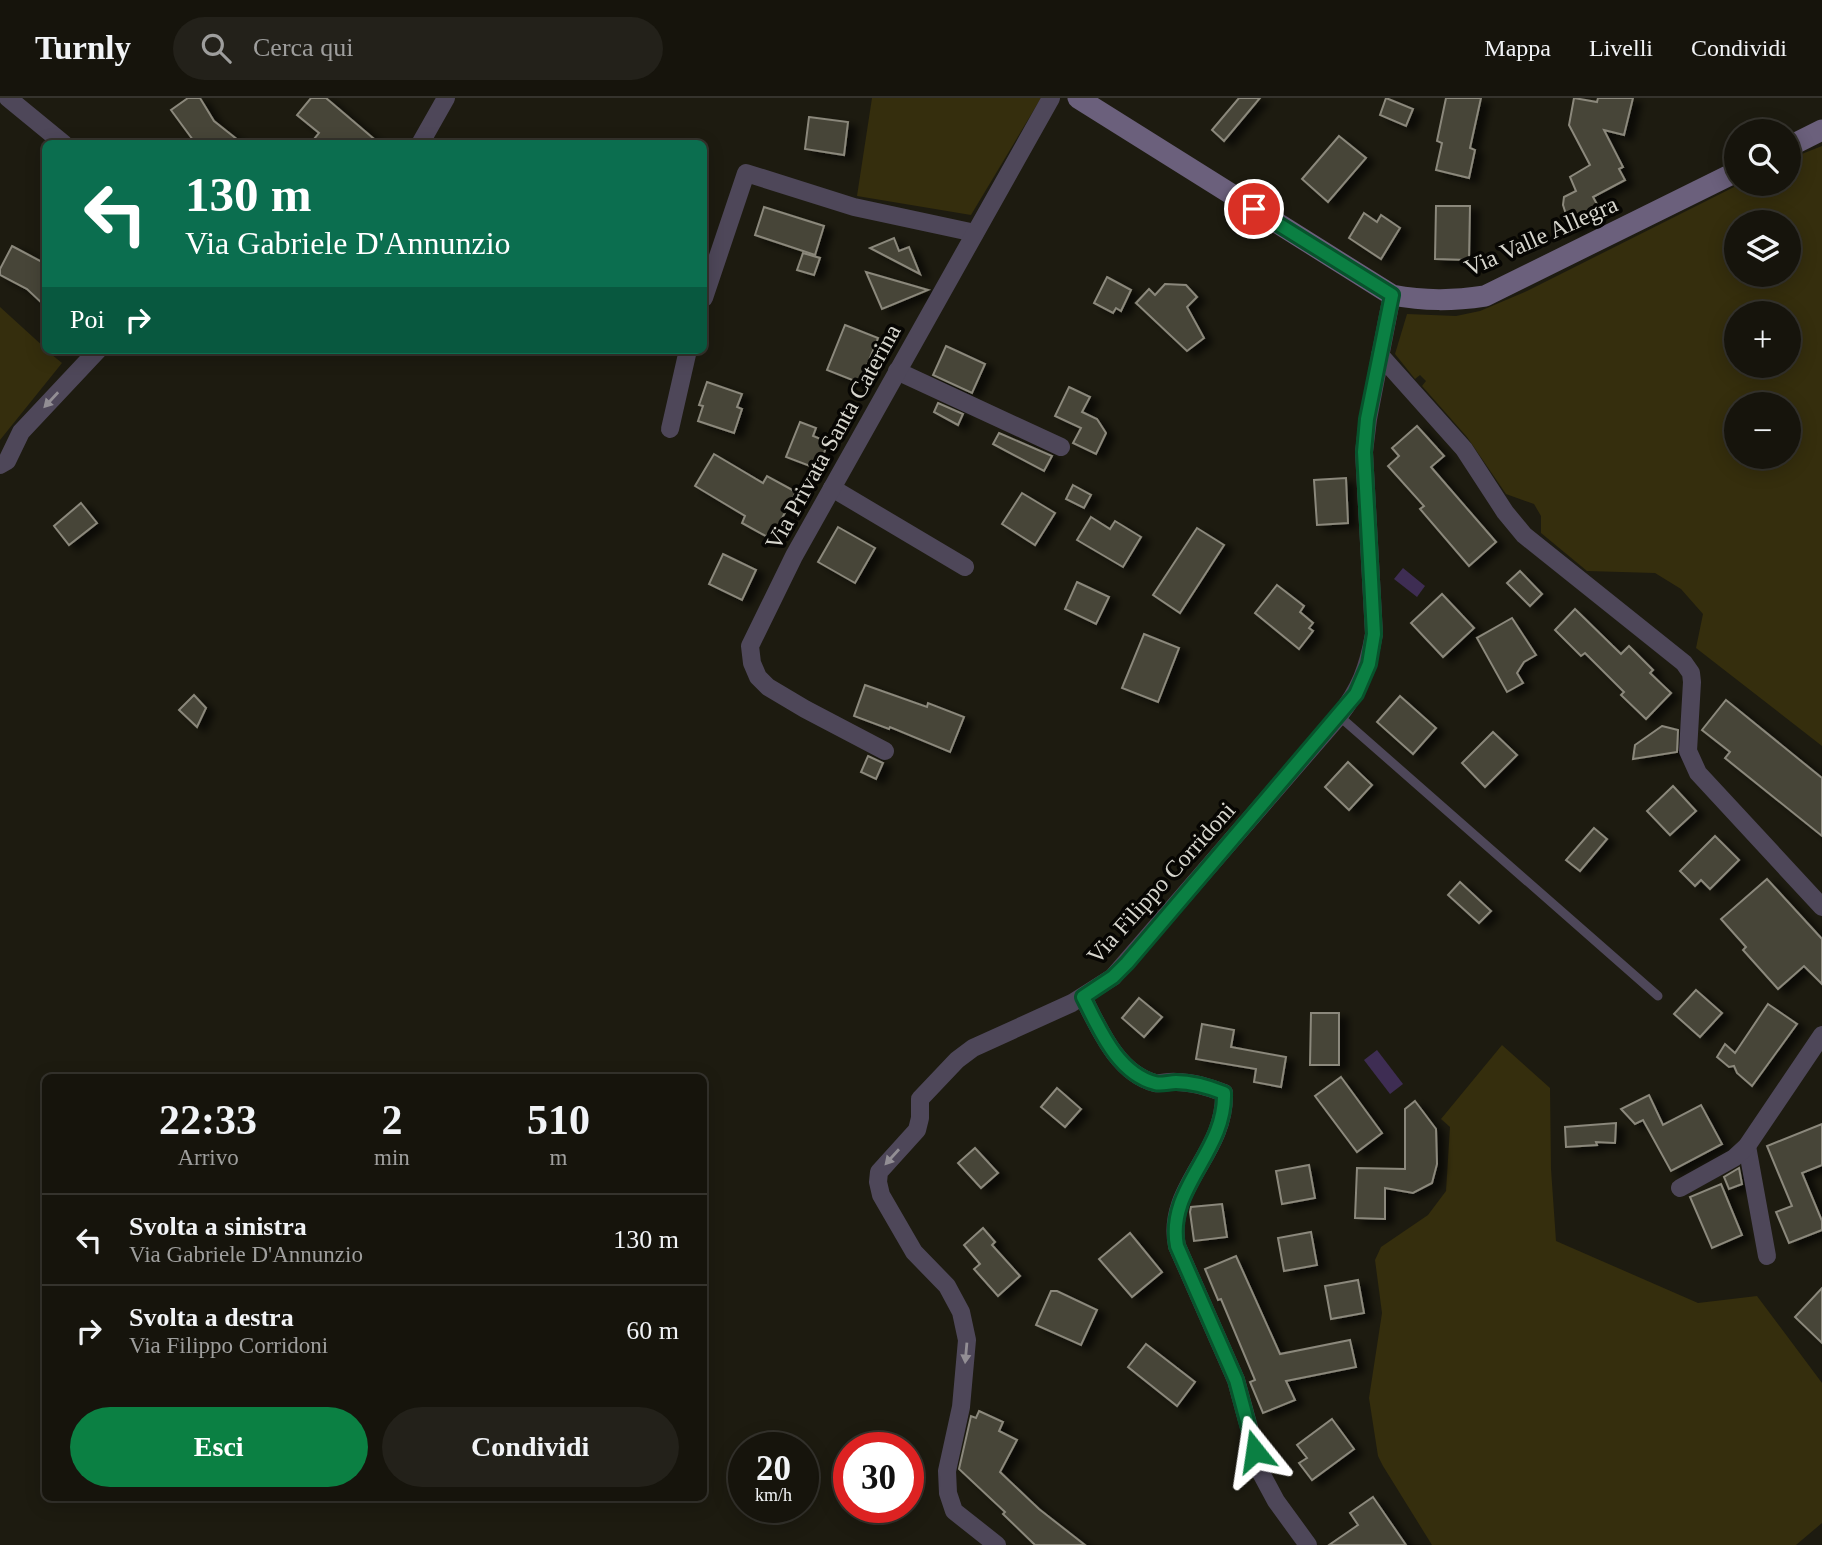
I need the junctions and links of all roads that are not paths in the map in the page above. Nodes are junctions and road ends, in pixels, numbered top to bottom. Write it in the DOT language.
graph roads {
  1 [pos="8,98"];
  2 [pos="446,98"];
  3 [pos="1051,98"];
  4 [pos="1078,98"];
  5 [pos="1822,130"];
  6 [pos="59,140"];
  7 [pos="422,140"];
  8 [pos="1801,140"];
  9 [pos="1724,179"];
  10 [pos="975,233"];
  11 [pos="707,289"];
  12 [pos="1392,295"];
  13 [pos="94,354"];
  14 [pos="687,354"];
  15 [pos="1380,355"];
  16 [pos="897,371"];
  17 [pos="670,429"];
  18 [pos="1060,447"];
  19 [pos="0,465"];
  20 [pos="832,488"];
  21 [pos="965,567"];
  22 [pos="1339,716"];
  23 [pos="885,751"];
  24 [pos="1822,907"];
  25 [pos="1658,996"];
  26 [pos="1083,997"];
  27 [pos="1822,1035"];
  28 [pos="1747,1146"];
  29 [pos="1680,1188"];
  30 [pos="1766,1256"];
  31 [pos="997,1545"];
  32 [pos="1308,1545"];
  1 -- 6 [label="street"];
  2 -- 7 [label="street"];
  3 -- 10 [label="street, Via Privata Santa Caterina"];
  4 -- 12 [label="main road, Via Valle Allegra"];
  5 -- 8 [label="main road"];
  9 -- 12 [label="main road, Via Valle Allegra"];
  10 -- 11 [label="street"];
  10 -- 16 [label="street, Via Privata Santa Caterina"];
  12 -- 15 [label="street, Via Filippo Corridoni"];
  13 -- 19 [label="street, one-way"];
  14 -- 17 [label="street"];
  15 -- 22 [label="street, Via Filippo Corridoni"];
  15 -- 24 [label="street"];
  16 -- 18 [label="street"];
  16 -- 20 [label="street, Via Privata Santa Caterina"];
  20 -- 21 [label="street"];
  20 -- 23 [label="street, Via Privata Santa Caterina"];
  22 -- 25 [label="lane"];
  22 -- 26 [label="street, Via Filippo Corridoni"];
  26 -- 31 [label="street, Via Filippo Corridoni, one-way"];
  26 -- 32 [label="street"];
  27 -- 28 [label="street"];
  28 -- 29 [label="street"];
  28 -- 30 [label="street"];
}
